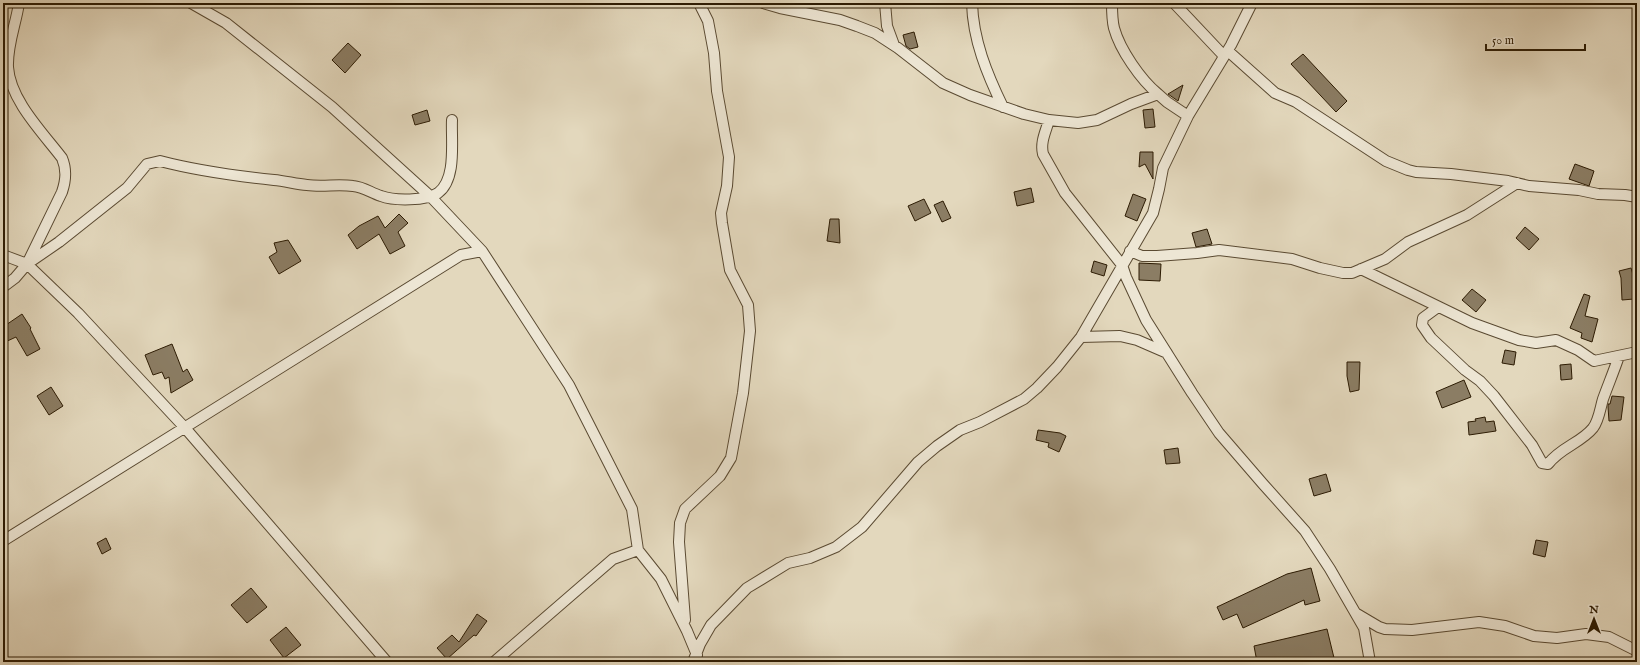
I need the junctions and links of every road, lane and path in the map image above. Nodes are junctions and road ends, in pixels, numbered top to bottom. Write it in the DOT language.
graph roads {
  1 [pos="19,3"];
  2 [pos="192,3"];
  3 [pos="699,3"];
  4 [pos="763,3"];
  5 [pos="885,3"];
  6 [pos="972,3"];
  7 [pos="1112,3"];
  8 [pos="1174,3"];
  9 [pos="1252,3"];
  10 [pos="894,45"];
  11 [pos="1226,54"];
  12 [pos="1158,94"];
  13 [pos="1003,107"];
  14 [pos="1188,116"];
  15 [pos="452,120"];
  16 [pos="1049,120"];
  17 [pos="1517,183"];
  18 [pos="430,196"];
  19 [pos="1637,197"];
  20 [pos="482,251"];
  21 [pos="1130,252"];
  22 [pos="3,255"];
  23 [pos="27,264"];
  24 [pos="1122,265"];
  25 [pos="1361,269"];
  26 [pos="3,287"];
  27 [pos="1438,307"];
  28 [pos="1081,337"];
  29 [pos="1637,352"];
  30 [pos="1167,353"];
  31 [pos="1619,356"];
  32 [pos="185,428"];
  33 [pos="3,541"];
  34 [pos="638,550"];
  35 [pos="1356,613"];
  36 [pos="687,631"];
  37 [pos="1637,651"];
  38 [pos="695,659"];
  39 [pos="388,662"];
  40 [pos="494,662"];
  41 [pos="1370,662"];
  1 -- 23 [label="street"];
  2 -- 18 [label="street"];
  3 -- 36 [label="street"];
  4 -- 10 [label="street"];
  5 -- 10 [label="street"];
  6 -- 13 [label="street"];
  7 -- 12 [label="street"];
  8 -- 11 [label="street"];
  9 -- 11 [label="street"];
  10 -- 13 [label="street"];
  11 -- 14 [label="street"];
  11 -- 17 [label="street"];
  12 -- 14 [label="street"];
  12 -- 16 [label="street"];
  13 -- 16 [label="street"];
  14 -- 21 [label="street"];
  15 -- 18 [label="street"];
  16 -- 24 [label="street"];
  17 -- 19 [label="street"];
  17 -- 25 [label="street"];
  18 -- 20 [label="street"];
  18 -- 23 [label="street"];
  20 -- 32 [label="street"];
  20 -- 34 [label="street"];
  21 -- 24 [label="street"];
  21 -- 25 [label="street"];
  22 -- 23 [label="street"];
  23 -- 26 [label="street"];
  23 -- 32 [label="street"];
  24 -- 28 [label="street"];
  24 -- 30 [label="street"];
  25 -- 27 [label="street"];
  27 -- 31 [label="street"];
  27 -- 31 [label="street"];
  28 -- 30 [label="street"];
  28 -- 38 [label="street"];
  29 -- 31 [label="street"];
  30 -- 35 [label="street"];
  32 -- 33 [label="street"];
  32 -- 39 [label="street"];
  34 -- 36 [label="street"];
  34 -- 40 [label="street"];
  35 -- 37 [label="street"];
  35 -- 41 [label="street"];
  36 -- 38 [label="street"];
}
